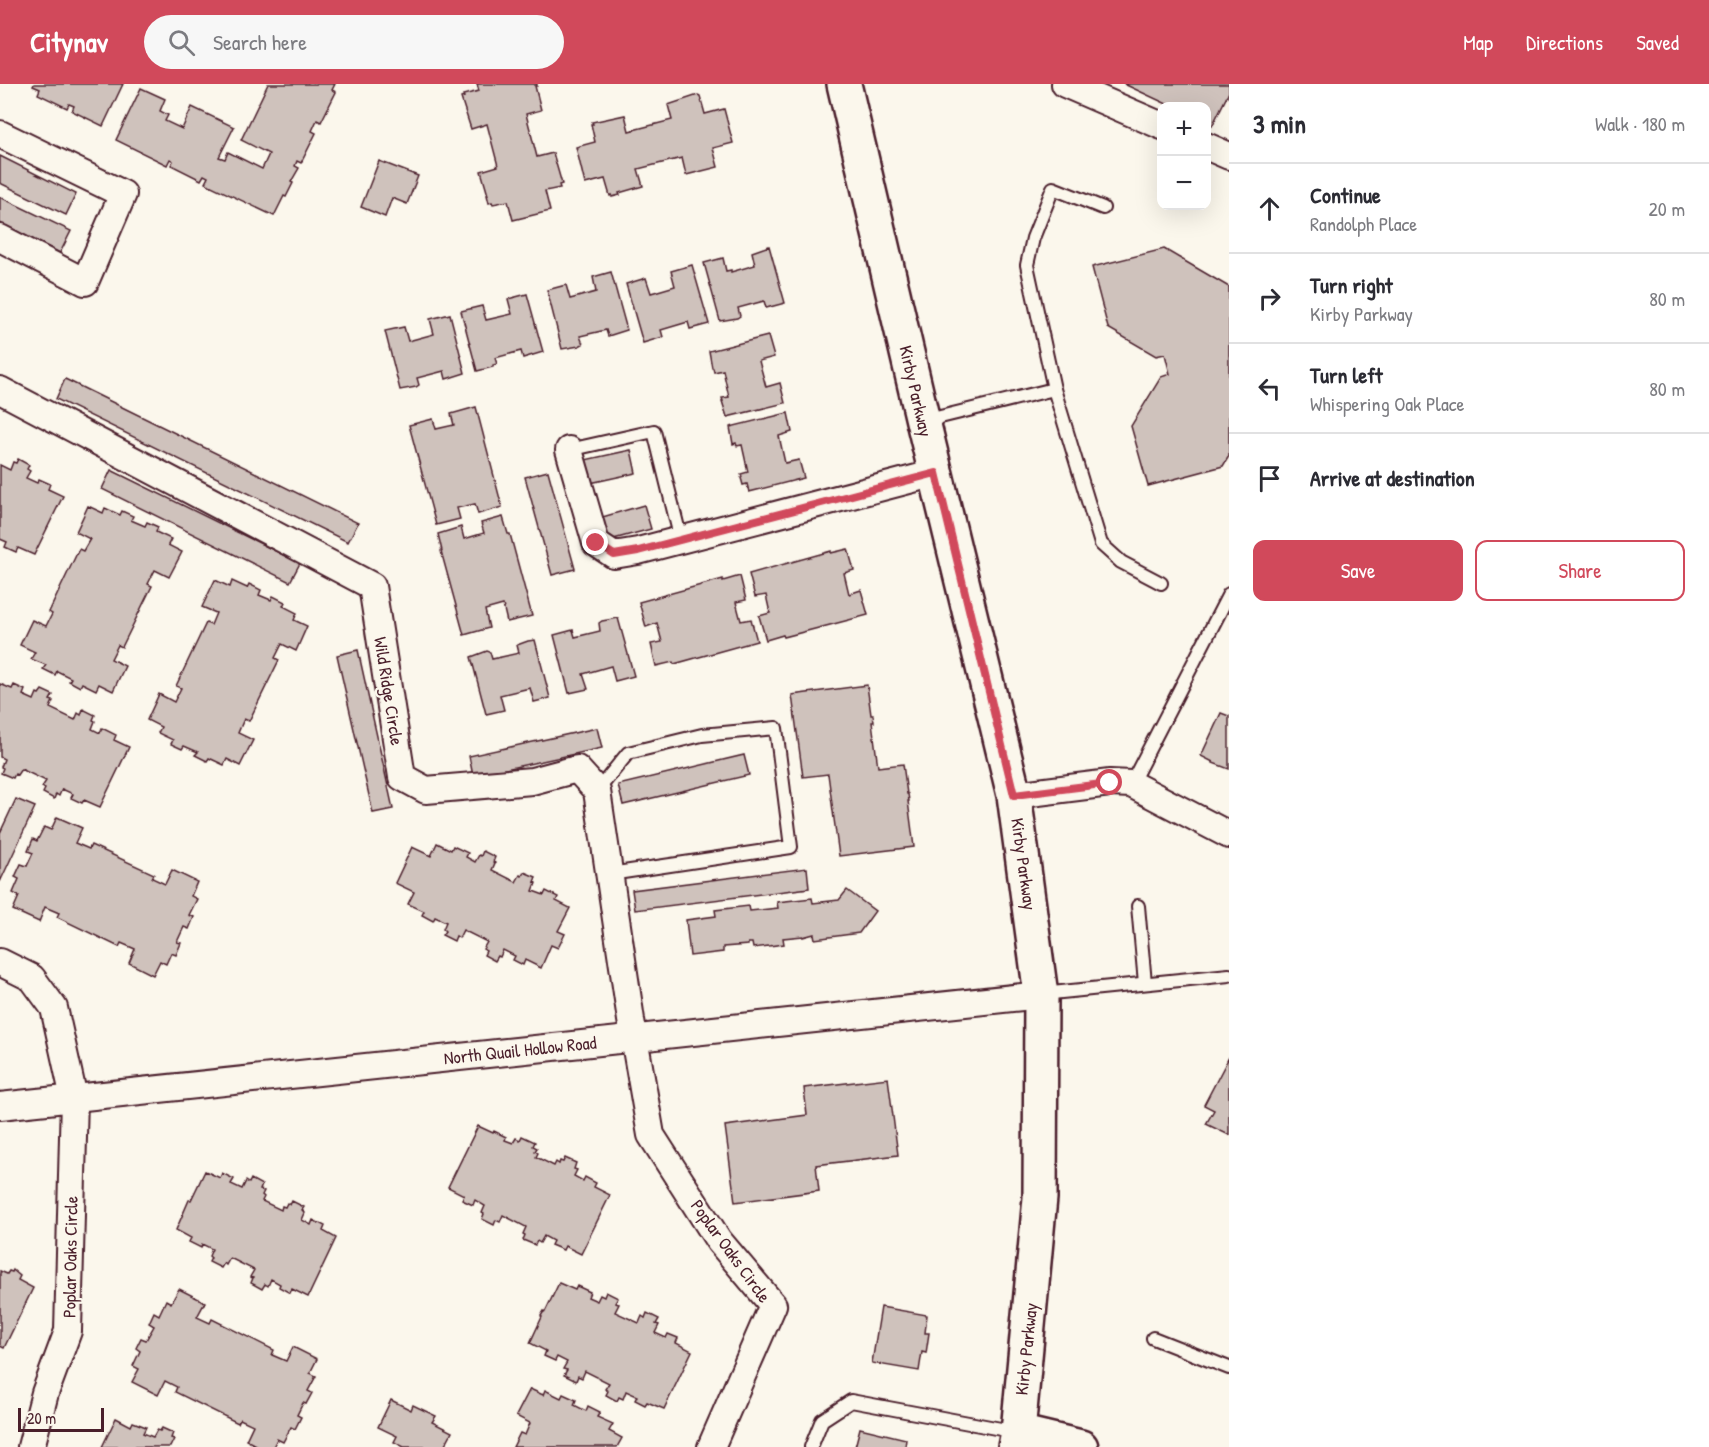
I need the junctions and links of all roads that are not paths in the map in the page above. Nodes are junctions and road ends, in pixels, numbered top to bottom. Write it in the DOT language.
graph roads {
  1 [pos="844,84"];
  2 [pos="1065,84"];
  3 [pos="1157,124"];
  4 [pos="0,134"];
  5 [pos="1211,148"];
  6 [pos="1229,156"];
  7 [pos="1103,208"];
  8 [pos="0,238"];
  9 [pos="1053,389"];
  10 [pos="0,390"];
  11 [pos="923,421"];
  12 [pos="569,450"];
  13 [pos="936,473"];
  14 [pos="681,540"];
  15 [pos="1161,583"];
  16 [pos="1229,594"];
  17 [pos="1131,784"];
  18 [pos="597,791"];
  19 [pos="1014,795"];
  20 [pos="1229,835"];
  21 [pos="610,874"];
  22 [pos="1138,906"];
  23 [pos="0,962"];
  24 [pos="1229,975"];
  25 [pos="1145,983"];
  26 [pos="1041,994"];
  27 [pos="632,1029"];
  28 [pos="74,1098"];
  29 [pos="0,1106"];
  30 [pos="1153,1338"];
  31 [pos="1229,1368"];
  32 [pos="1016,1440"];
  33 [pos="31,1447"];
  34 [pos="711,1447"];
  35 [pos="811,1447"];
  36 [pos="1081,1447"];
  1 -- 11 [label="main road, Kirby Parkway"];
  2 -- 3 [label="street"];
  4 -- 8 [label="street"];
  5 -- 6 [label="street"];
  7 -- 9 [label="lane"];
  9 -- 11 [label="lane"];
  9 -- 15 [label="lane"];
  10 -- 18 [label="street, Wild Ridge Circle"];
  11 -- 13 [label="main road, Kirby Parkway"];
  12 -- 14 [label="street"];
  12 -- 14 [label="lane"];
  13 -- 14 [label="street"];
  13 -- 19 [label="main road, Kirby Parkway"];
  16 -- 17 [label="lane"];
  17 -- 19 [label="street"];
  17 -- 20 [label="street"];
  18 -- 21 [label="street"];
  18 -- 21 [label="lane"];
  19 -- 26 [label="main road, Kirby Parkway"];
  21 -- 27 [label="street"];
  22 -- 25 [label="lane"];
  23 -- 28 [label="street, Poplar Oaks Circle"];
  24 -- 25 [label="lane"];
  25 -- 26 [label="lane"];
  26 -- 27 [label="street, North Quail Hollow Road"];
  26 -- 32 [label="main road, Kirby Parkway"];
  27 -- 28 [label="street, North Quail Hollow Road"];
  27 -- 34 [label="street, Poplar Oaks Circle"];
  28 -- 29 [label="street, North Quail Hollow Road"];
  28 -- 33 [label="street, Poplar Oaks Circle"];
  30 -- 31 [label="lane"];
  32 -- 35 [label="lane"];
  32 -- 36 [label="main road"];
}
